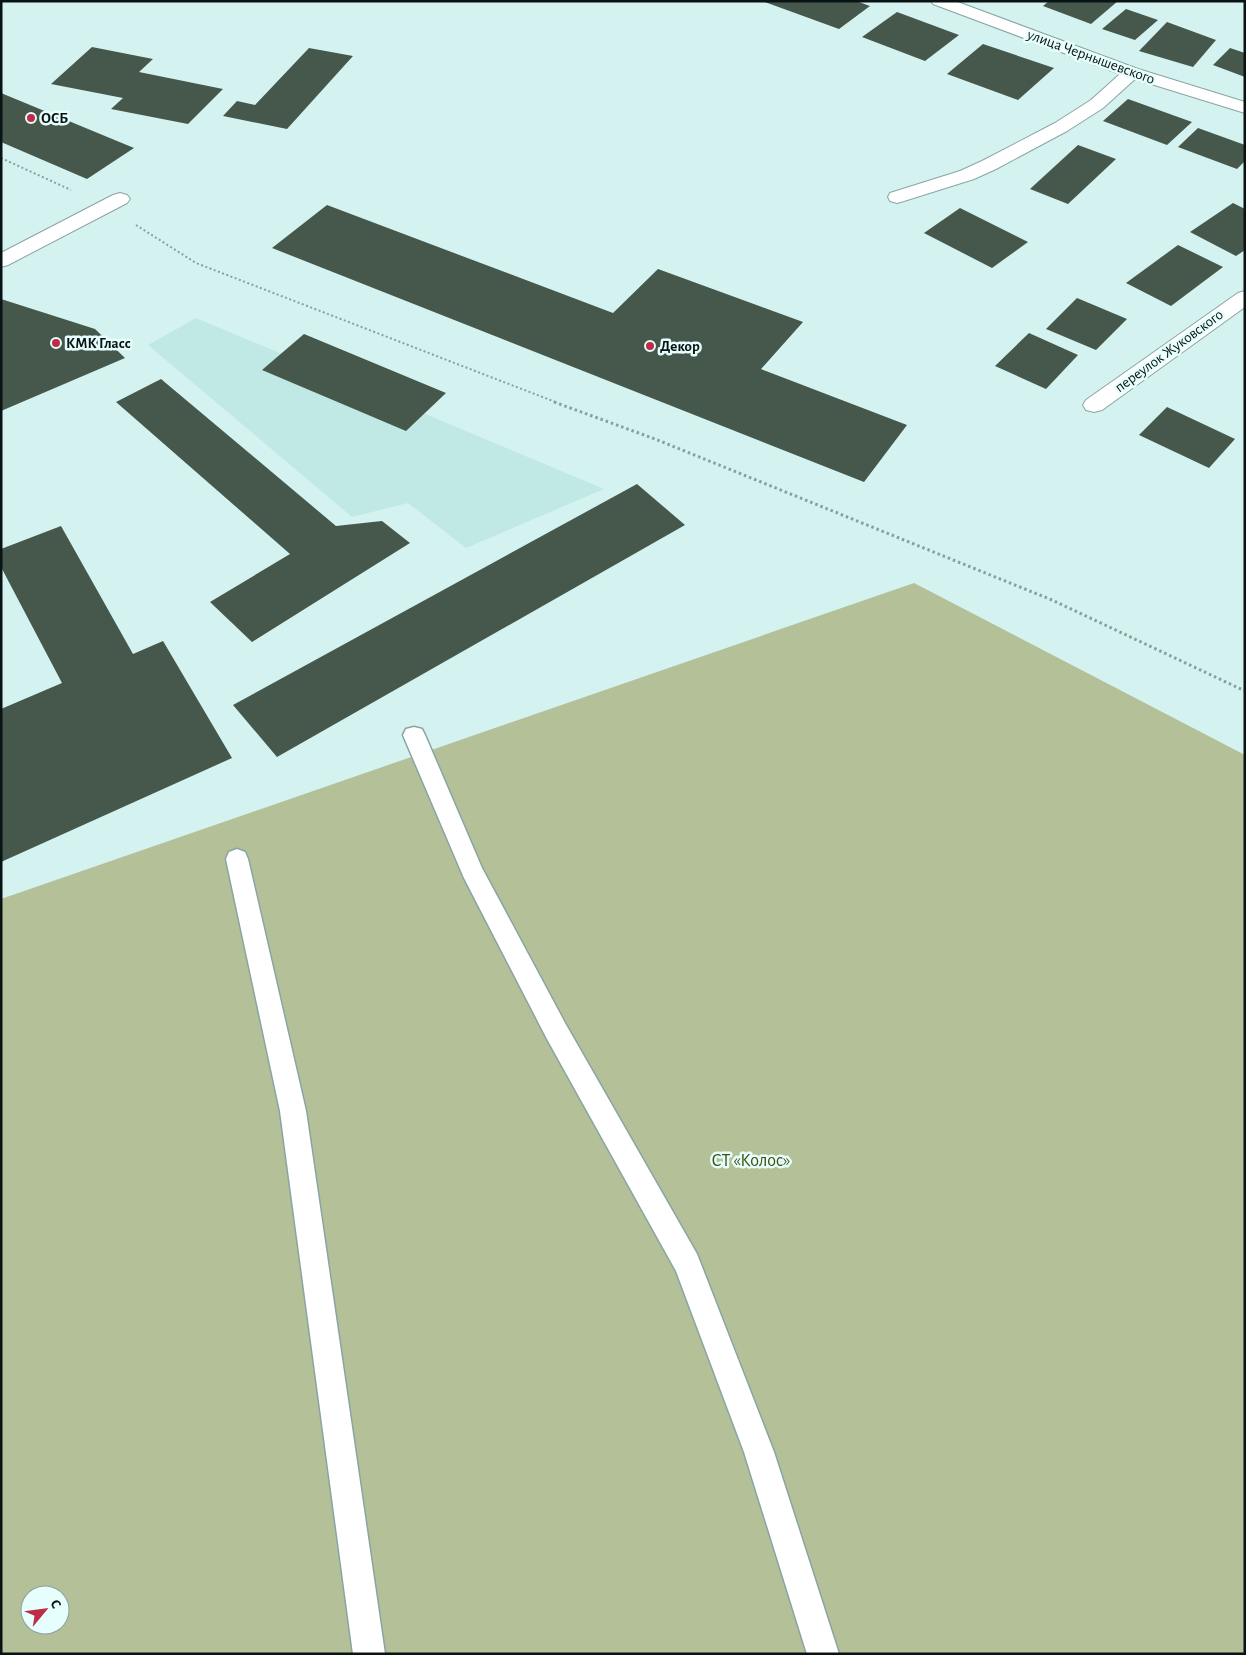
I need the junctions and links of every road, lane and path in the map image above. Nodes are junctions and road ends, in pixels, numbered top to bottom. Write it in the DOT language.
graph roads {
  1 [pos="939,1"];
  2 [pos="1132,73"];
  3 [pos="1245,108"];
  4 [pos="1,158"];
  5 [pos="897,197"];
  6 [pos="120,199"];
  7 [pos="102,209"];
  8 [pos="1,261"];
  9 [pos="1245,297"];
  10 [pos="1094,405"];
  11 [pos="1245,691"];
  12 [pos="414,735"];
  13 [pos="237,859"];
  14 [pos="368,1654"];
  15 [pos="823,1654"];
  1 -- 2 [label="street, улица Чернышевского"];
  2 -- 3 [label="street, улица Чернышевского"];
  2 -- 5 [label="street"];
  4 -- 7 [label="path"];
  6 -- 7 [label="street"];
  7 -- 8 [label="street"];
  7 -- 11 [label="path"];
  9 -- 10 [label="street, переулок Жуковского"];
  12 -- 15 [label="lane"];
  13 -- 14 [label="lane"];
}
